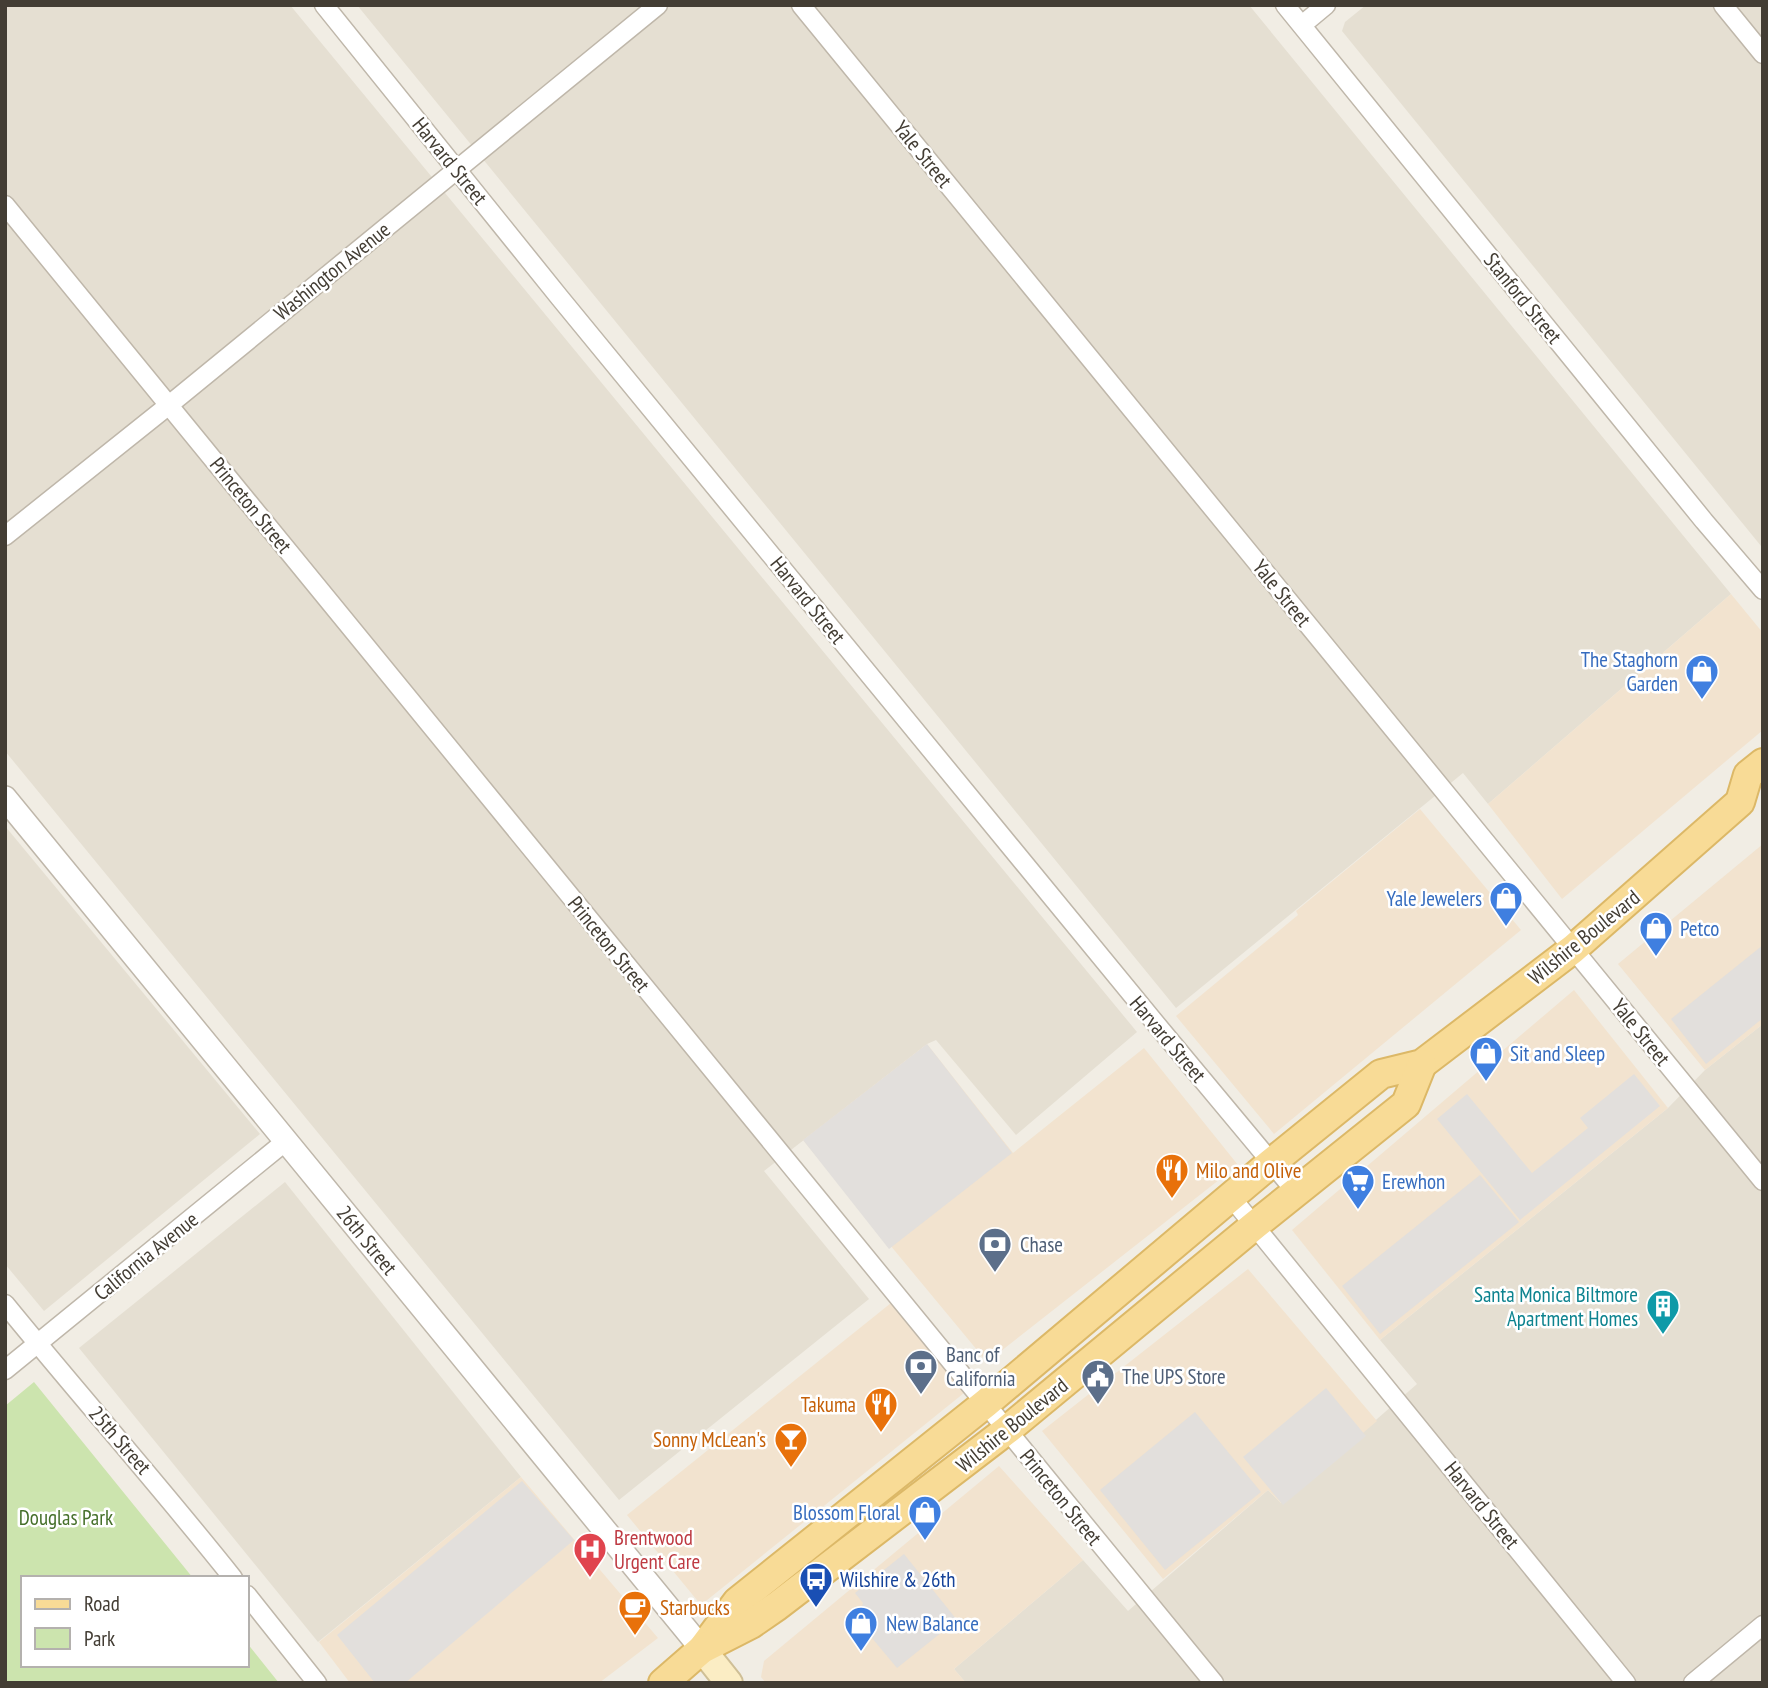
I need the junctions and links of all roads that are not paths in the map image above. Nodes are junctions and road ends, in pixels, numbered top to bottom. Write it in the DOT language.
graph roads {
  1 [pos="324,5"];
  2 [pos="658,5"];
  3 [pos="801,5"];
  4 [pos="1285,5"];
  5 [pos="1326,5"];
  6 [pos="1723,5"];
  7 [pos="1302,26"];
  8 [pos="1763,54"];
  9 [pos="456,170"];
  10 [pos="5,205"];
  11 [pos="169,405"];
  12 [pos="5,536"];
  13 [pos="1763,590"];
  14 [pos="1763,763"];
  15 [pos="5,798"];
  16 [pos="1751,800"];
  17 [pos="1573,949"];
  18 [pos="1422,1064"];
  19 [pos="286,1141"];
  20 [pos="1271,1163"];
  21 [pos="1763,1181"];
  22 [pos="1296,1192"];
  23 [pos="1231,1197"];
  24 [pos="1255,1226"];
  25 [pos="5,1304"];
  26 [pos="37,1344"];
  27 [pos="5,1370"];
  28 [pos="986,1403"];
  29 [pos="1007,1430"];
  30 [pos="231,1576"];
  31 [pos="248,1596"];
  32 [pos="1763,1625"];
  33 [pos="702,1650"];
  34 [pos="317,1683"];
  35 [pos="663,1683"];
  36 [pos="729,1683"];
  37 [pos="1214,1683"];
  38 [pos="1626,1683"];
  39 [pos="1693,1683"];
  1 -- 9 [label="street, Harvard Street"];
  2 -- 9 [label="street, Washington Avenue"];
  3 -- 17 [label="street, Yale Street"];
  4 -- 7 [label="street, Stanford Street"];
  5 -- 7 [label="street"];
  6 -- 8 [label="street"];
  7 -- 13 [label="street, Stanford Street"];
  9 -- 11 [label="street, Washington Avenue"];
  9 -- 20 [label="street, Harvard Street"];
  10 -- 11 [label="street, Princeton Street"];
  11 -- 12 [label="street, Washington Avenue"];
  11 -- 28 [label="street, Princeton Street"];
  14 -- 16 [label="main road, Wilshire Boulevard"];
  15 -- 19 [label="street, 26th Street"];
  16 -- 17 [label="main road, Wilshire Boulevard"];
  17 -- 18 [label="main road, Wilshire Boulevard"];
  17 -- 21 [label="street, Yale Street"];
  18 -- 20 [label="main road, Wilshire Boulevard"];
  18 -- 22 [label="main road, Wilshire Boulevard"];
  19 -- 26 [label="street, California Avenue"];
  19 -- 33 [label="street, 26th Street"];
  20 -- 22 [label="street, Harvard Street"];
  20 -- 23 [label="main road, Wilshire Boulevard"];
  22 -- 24 [label="main road, Wilshire Boulevard"];
  23 -- 24 [label="street, Harvard Street"];
  23 -- 28 [label="main road, Wilshire Boulevard"];
  24 -- 29 [label="main road, Wilshire Boulevard"];
  24 -- 38 [label="street, Harvard Street"];
  25 -- 26 [label="street, 25th Street"];
  26 -- 27 [label="street, California Avenue"];
  26 -- 30 [label="street, 25th Street"];
  28 -- 29 [label="street, Princeton Street"];
  28 -- 33 [label="main road, Wilshire Boulevard"];
  29 -- 33 [label="main road, Wilshire Boulevard"];
  29 -- 37 [label="street, Princeton Street"];
  31 -- 34 [label="street"];
  32 -- 39 [label="street"];
  33 -- 35 [label="main road, Wilshire Boulevard"];
  33 -- 36 [label="main road, 26th Street"];
}
